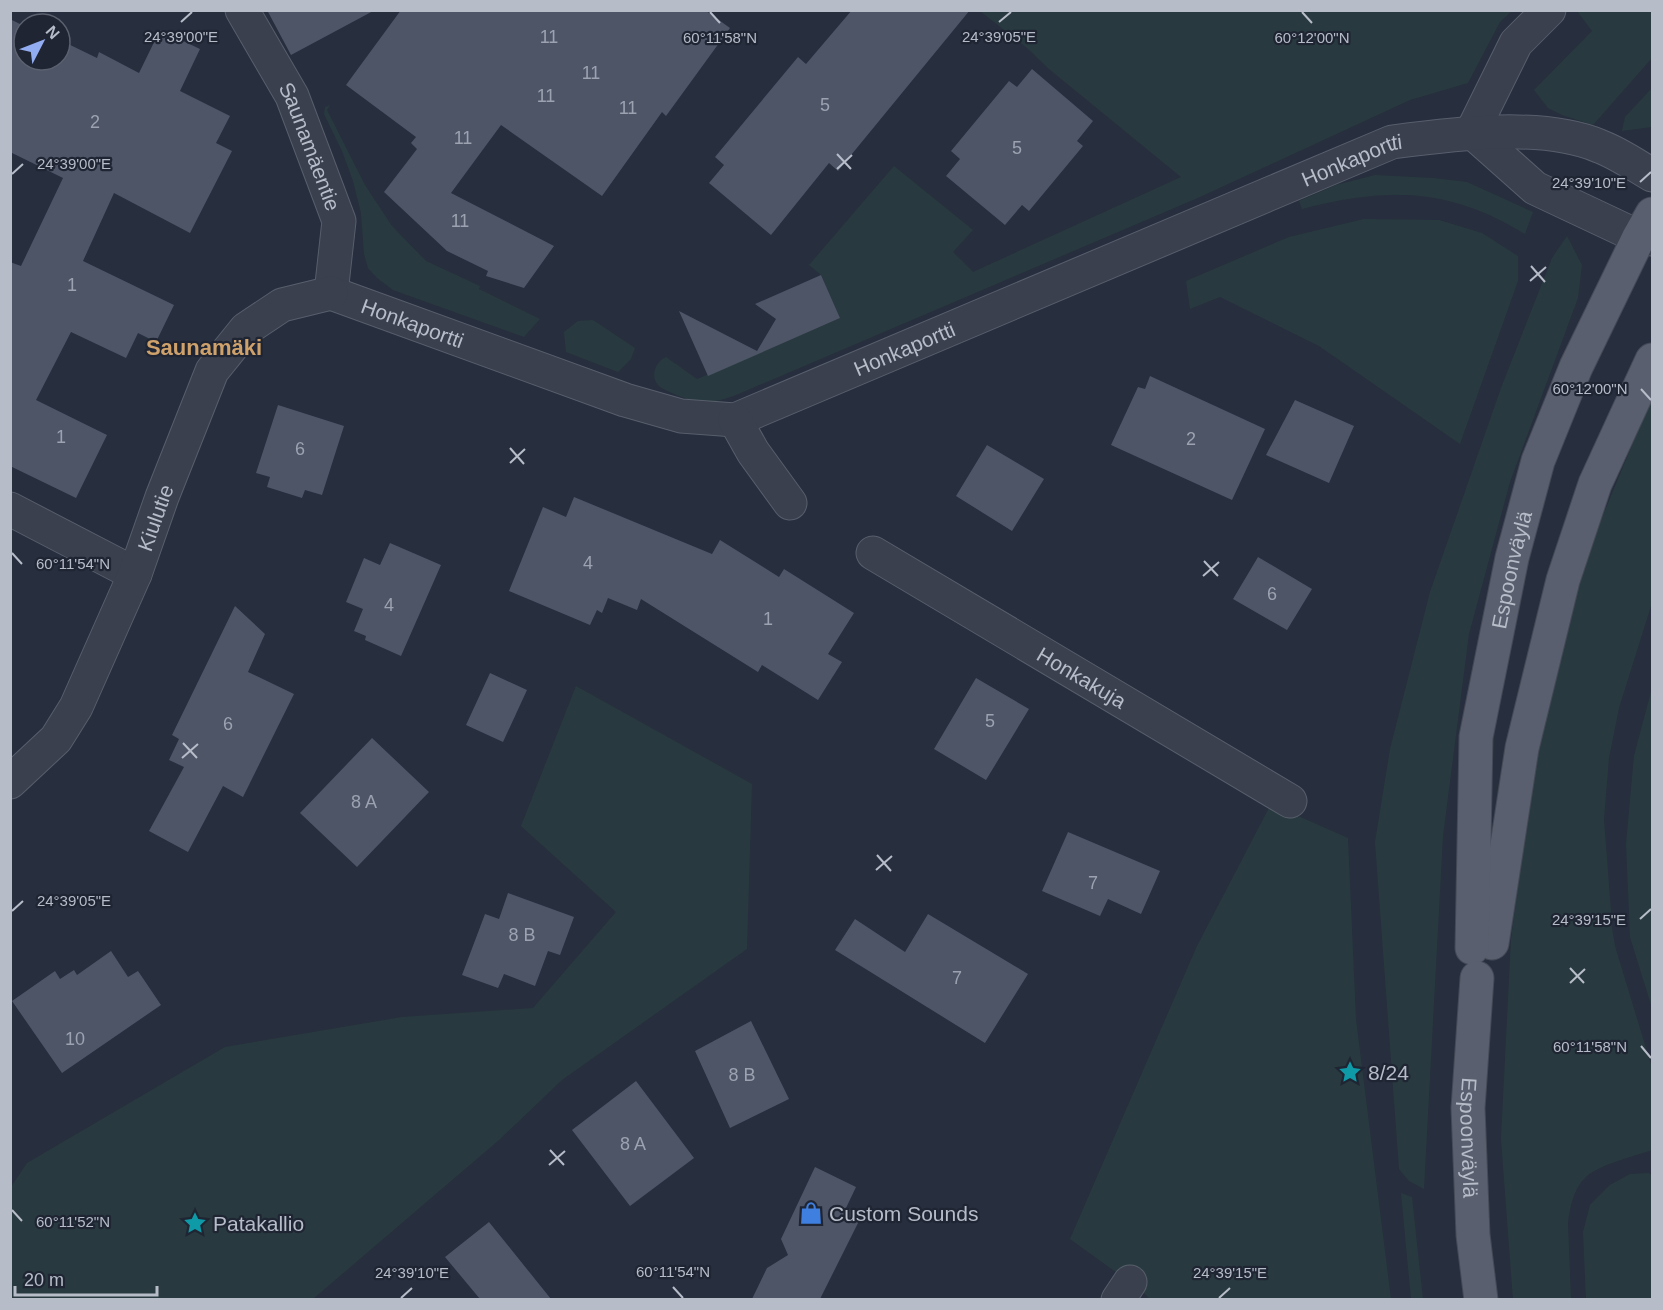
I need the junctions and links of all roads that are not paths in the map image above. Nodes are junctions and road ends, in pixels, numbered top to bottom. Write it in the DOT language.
graph roads {
  1 [pos="242,10"];
  2 [pos="1549,10"];
  3 [pos="1472,132"];
  4 [pos="1653,175"];
  5 [pos="1648,230"];
  6 [pos="331,292"];
  7 [pos="1653,360"];
  8 [pos="735,420"];
  9 [pos="790,503"];
  10 [pos="10,509"];
  11 [pos="873,553"];
  12 [pos="135,574"];
  13 [pos="10,782"];
  14 [pos="1290,801"];
  15 [pos="1480,957"];
  16 [pos="1481,1299"];
  1 -- 6 [label="street, Saunamäentie"];
  2 -- 3 [label="street"];
  3 -- 4 [label="street, Honkaportti"];
  3 -- 5 [label="street"];
  3 -- 8 [label="street, Honkaportti"];
  5 -- 15 [label="main road, Espoonväylä"];
  6 -- 8 [label="street, Honkaportti"];
  6 -- 12 [label="street, Kiulutie"];
  7 -- 15 [label="main road, Espoonväylä"];
  8 -- 9 [label="street"];
  10 -- 12 [label="street"];
  11 -- 14 [label="street, Honkakuja"];
  12 -- 13 [label="street, Kiulutie"];
  15 -- 16 [label="main road, Espoonväylä"];
}
